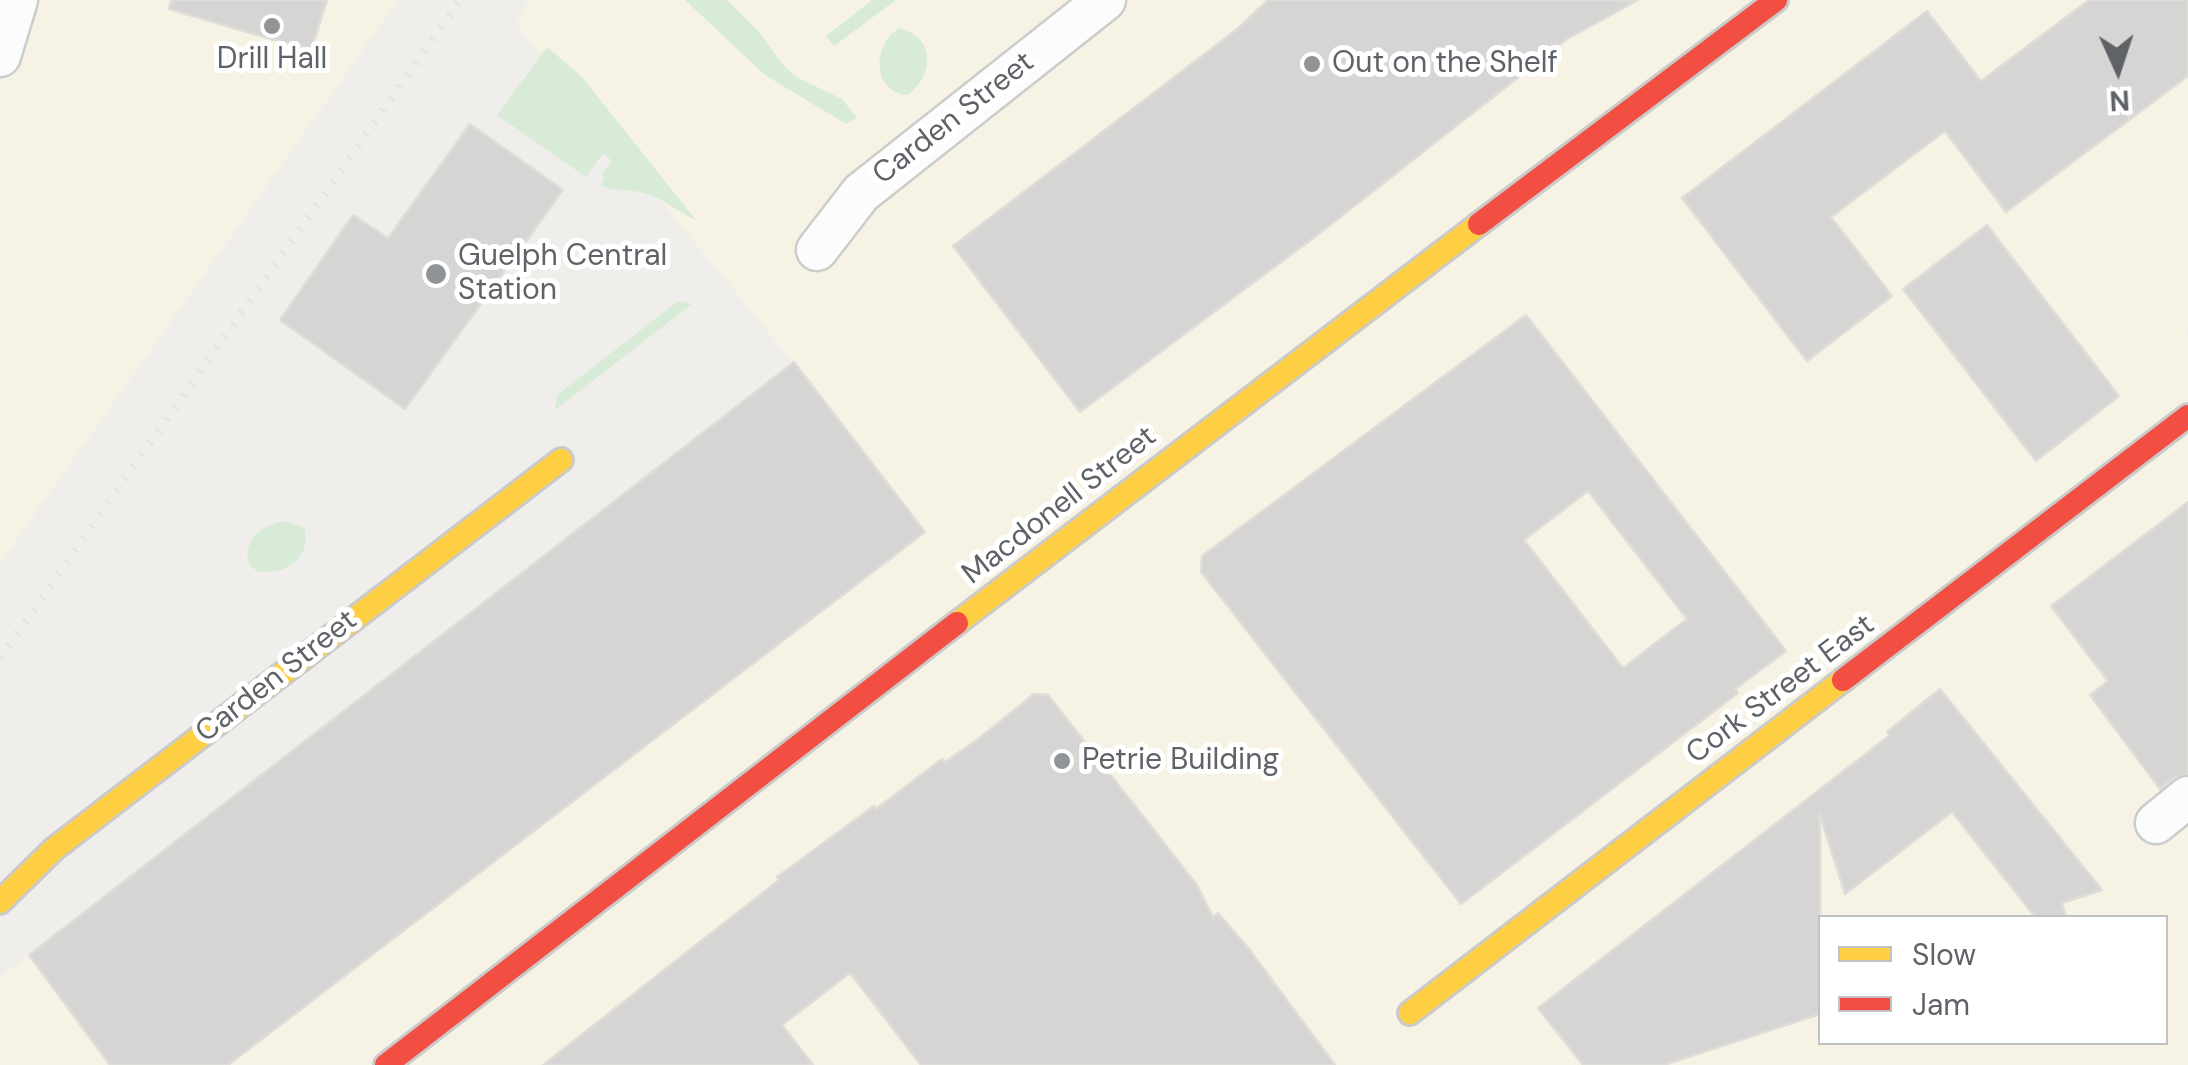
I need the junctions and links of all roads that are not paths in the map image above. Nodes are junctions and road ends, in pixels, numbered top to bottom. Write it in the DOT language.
graph roads {
  1 [pos="18,0"];
  2 [pos="1105,0"];
  3 [pos="1776,0"];
  4 [pos="0,56"];
  5 [pos="817,250"];
  6 [pos="2188,416"];
  7 [pos="561,460"];
  8 [pos="2188,797"];
  9 [pos="2156,822"];
  10 [pos="0,902"];
  11 [pos="1410,1013"];
  12 [pos="386,1065"];
  1 -- 4 [label="street"];
  2 -- 5 [label="street, Carden Street"];
  3 -- 12 [label="street, Macdonell Street"];
  6 -- 11 [label="street, Cork Street East"];
  7 -- 10 [label="street, Carden Street"];
  8 -- 9 [label="street"];
}
